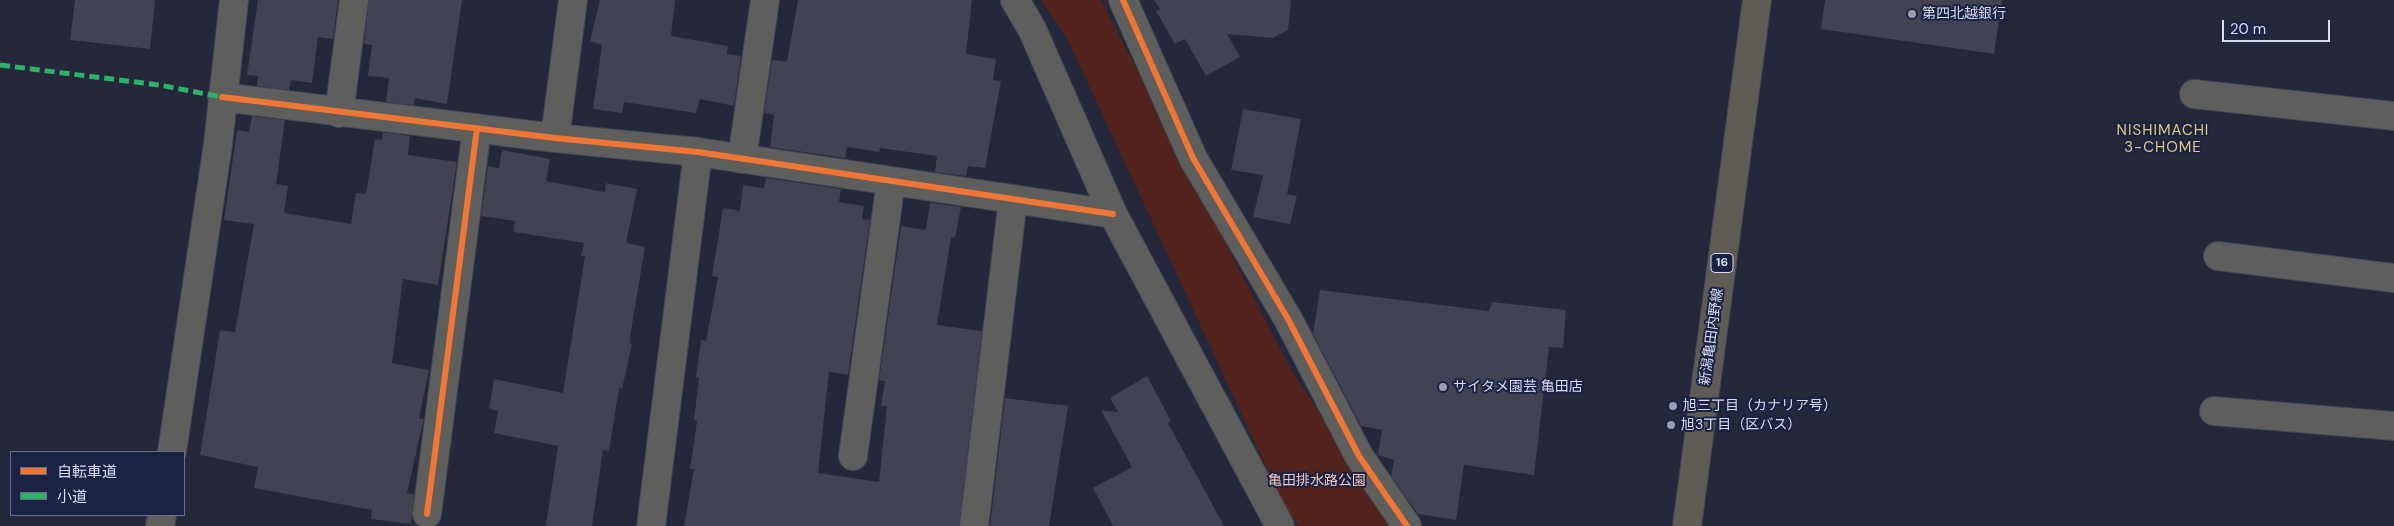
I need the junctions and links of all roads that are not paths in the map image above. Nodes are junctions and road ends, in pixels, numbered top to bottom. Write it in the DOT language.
graph roads {
  1 [pos="234,0"];
  2 [pos="354,0"];
  3 [pos="573,0"];
  4 [pos="765,0"];
  5 [pos="1014,0"];
  6 [pos="1123,0"];
  7 [pos="1757,0"];
  8 [pos="2194,94"];
  9 [pos="222,97"];
  10 [pos="339,113"];
  11 [pos="2394,116"];
  12 [pos="477,128"];
  13 [pos="555,138"];
  14 [pos="698,152"];
  15 [pos="742,159"];
  16 [pos="891,181"];
  17 [pos="1013,199"];
  18 [pos="1112,214"];
  19 [pos="2218,256"];
  20 [pos="2394,278"];
  21 [pos="2214,411"];
  22 [pos="2394,426"];
  23 [pos="172,451"];
  24 [pos="853,456"];
  25 [pos="427,514"];
  26 [pos="651,526"];
  27 [pos="974,526"];
  28 [pos="1280,526"];
  29 [pos="1407,526"];
  30 [pos="1687,526"];
  1 -- 9 [label="street"];
  2 -- 10 [label="street"];
  3 -- 13 [label="street"];
  4 -- 15 [label="street"];
  5 -- 18 [label="street"];
  6 -- 29 [label="street"];
  7 -- 30 [label="main road, 新潟亀田内野線 / 16"];
  8 -- 11 [label="street"];
  9 -- 10 [label="street"];
  9 -- 23 [label="street"];
  10 -- 12 [label="street"];
  12 -- 13 [label="street"];
  12 -- 25 [label="street"];
  13 -- 14 [label="street"];
  14 -- 15 [label="street"];
  14 -- 26 [label="street"];
  15 -- 16 [label="street"];
  16 -- 17 [label="street"];
  16 -- 24 [label="street"];
  17 -- 18 [label="street"];
  17 -- 27 [label="street"];
  18 -- 28 [label="street"];
  19 -- 20 [label="street"];
  21 -- 22 [label="street"];
}
